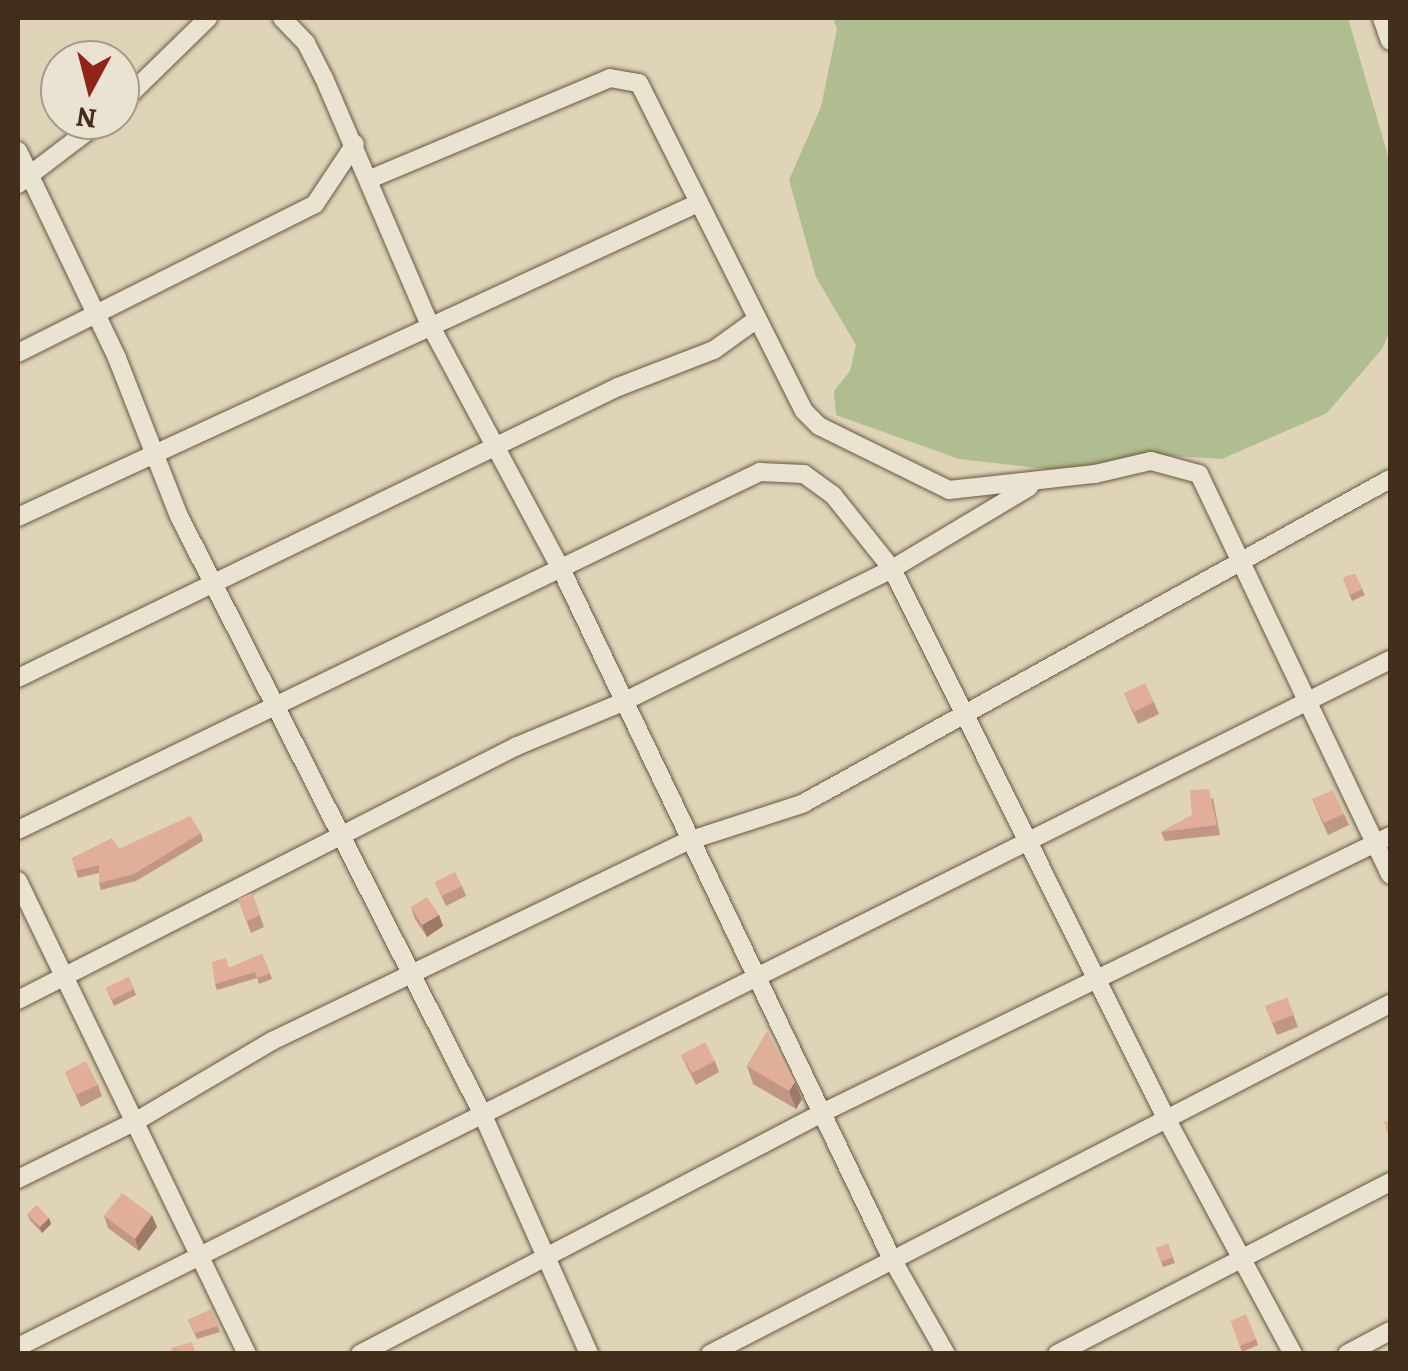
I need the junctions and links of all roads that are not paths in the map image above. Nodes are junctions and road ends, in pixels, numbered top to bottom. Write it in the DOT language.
graph roads {
  1 [pos="208,18"];
  2 [pos="282,18"];
  3 [pos="1382,18"];
  4 [pos="1390,42"];
  5 [pos="140,84"];
  6 [pos="76,140"];
  7 [pos="355,144"];
  8 [pos="18,150"];
  9 [pos="370,179"];
  10 [pos="24,180"];
  11 [pos="696,204"];
  12 [pos="96,314"];
  13 [pos="758,320"];
  14 [pos="429,323"];
  15 [pos="18,354"];
  16 [pos="493,447"];
  17 [pos="151,452"];
  18 [pos="1390,479"];
  19 [pos="1039,481"];
  20 [pos="18,517"];
  21 [pos="1240,563"];
  22 [pos="892,568"];
  23 [pos="562,572"];
  24 [pos="214,579"];
  25 [pos="1390,660"];
  26 [pos="18,678"];
  27 [pos="623,702"];
  28 [pos="279,707"];
  29 [pos="1306,708"];
  30 [pos="966,710"];
  31 [pos="18,830"];
  32 [pos="341,836"];
  33 [pos="1382,840"];
  34 [pos="688,841"];
  35 [pos="1033,844"];
  36 [pos="1390,875"];
  37 [pos="18,881"];
  38 [pos="66,978"];
  39 [pos="411,978"];
  40 [pos="760,979"];
  41 [pos="1102,981"];
  42 [pos="18,1000"];
  43 [pos="1390,1004"];
  44 [pos="826,1110"];
  45 [pos="481,1111"];
  46 [pos="138,1120"];
  47 [pos="1167,1120"];
  48 [pos="18,1178"];
  49 [pos="1390,1182"];
  50 [pos="1241,1254"];
  51 [pos="203,1257"];
  52 [pos="544,1258"];
  53 [pos="892,1260"];
  54 [pos="1390,1331"];
  55 [pos="18,1348"];
  56 [pos="247,1354"];
  57 [pos="360,1354"];
  58 [pos="589,1354"];
  59 [pos="710,1354"];
  60 [pos="946,1354"];
  61 [pos="1057,1354"];
  62 [pos="1293,1354"];
  63 [pos="1347,1354"];
  1 -- 5 [label="street"];
  2 -- 7 [label="street"];
  3 -- 4 [label="street"];
  6 -- 10 [label="street"];
  7 -- 9 [label="street"];
  7 -- 12 [label="street"];
  8 -- 10 [label="street"];
  9 -- 11 [label="street"];
  9 -- 14 [label="street"];
  10 -- 12 [label="street"];
  11 -- 13 [label="street"];
  11 -- 14 [label="street"];
  12 -- 15 [label="street"];
  12 -- 17 [label="street"];
  13 -- 16 [label="street"];
  13 -- 19 [label="street"];
  14 -- 16 [label="street"];
  14 -- 17 [label="street"];
  16 -- 23 [label="street"];
  16 -- 24 [label="street"];
  17 -- 20 [label="street"];
  17 -- 24 [label="street"];
  18 -- 21 [label="street"];
  19 -- 21 [label="street"];
  19 -- 22 [label="street"];
  21 -- 29 [label="street"];
  21 -- 30 [label="street"];
  22 -- 23 [label="street"];
  22 -- 27 [label="street"];
  22 -- 30 [label="street"];
  23 -- 27 [label="street"];
  23 -- 28 [label="street"];
  24 -- 26 [label="street"];
  24 -- 28 [label="street"];
  25 -- 29 [label="street"];
  27 -- 32 [label="street"];
  27 -- 34 [label="street"];
  28 -- 31 [label="street"];
  28 -- 32 [label="street"];
  29 -- 33 [label="street"];
  29 -- 35 [label="street"];
  30 -- 34 [label="street"];
  30 -- 35 [label="street"];
  32 -- 38 [label="street"];
  32 -- 39 [label="street"];
  33 -- 36 [label="street"];
  33 -- 41 [label="street"];
  34 -- 39 [label="street"];
  34 -- 40 [label="street"];
  35 -- 40 [label="street"];
  35 -- 41 [label="street"];
  37 -- 38 [label="street"];
  38 -- 42 [label="street"];
  38 -- 46 [label="street"];
  39 -- 45 [label="street"];
  39 -- 46 [label="street"];
  40 -- 44 [label="street"];
  40 -- 45 [label="street"];
  41 -- 44 [label="street"];
  41 -- 47 [label="street"];
  43 -- 47 [label="street"];
  44 -- 52 [label="street"];
  44 -- 53 [label="street"];
  45 -- 51 [label="street"];
  45 -- 52 [label="street"];
  46 -- 48 [label="street"];
  46 -- 51 [label="street"];
  47 -- 50 [label="street"];
  47 -- 53 [label="street"];
  49 -- 50 [label="street"];
  50 -- 61 [label="street"];
  50 -- 62 [label="street"];
  51 -- 55 [label="street"];
  51 -- 56 [label="street"];
  52 -- 57 [label="street"];
  52 -- 58 [label="street"];
  53 -- 59 [label="street"];
  53 -- 60 [label="street"];
  54 -- 63 [label="street"];
}
